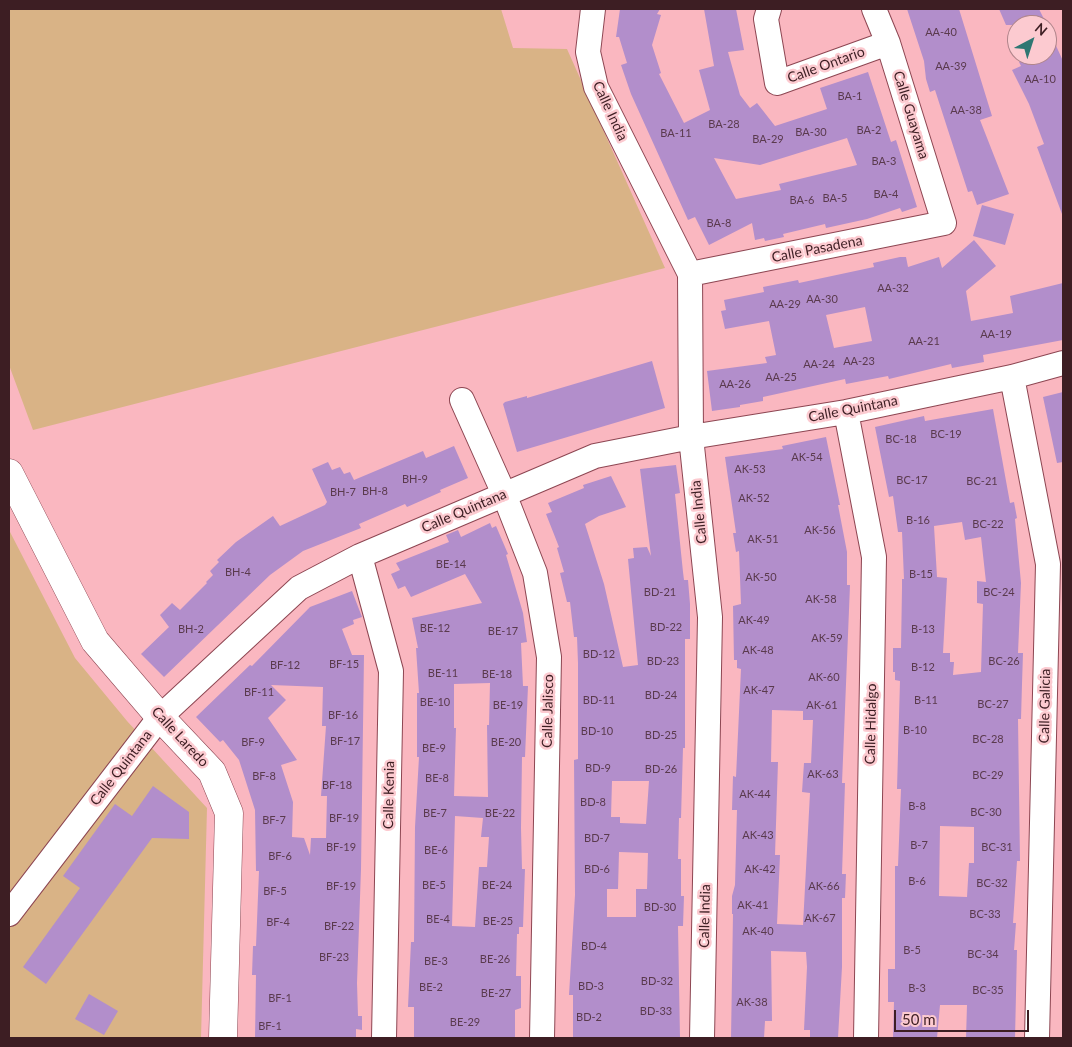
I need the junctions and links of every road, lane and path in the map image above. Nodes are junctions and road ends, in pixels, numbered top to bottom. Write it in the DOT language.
graph roads {
  1 [pos="593,9"];
  2 [pos="769,9"];
  3 [pos="874,9"];
  4 [pos="888,43"];
  5 [pos="944,223"];
  6 [pos="690,274"];
  7 [pos="1063,364"];
  8 [pos="1012,377"];
  9 [pos="462,400"];
  10 [pos="846,412"];
  11 [pos="692,437"];
  12 [pos="9,473"];
  13 [pos="504,494"];
  14 [pos="360,556"];
  15 [pos="160,717"];
  16 [pos="9,914"];
  17 [pos="223,1038"];
  18 [pos="384,1038"];
  19 [pos="542,1038"];
  20 [pos="702,1038"];
  21 [pos="866,1038"];
  22 [pos="1037,1038"];
  1 -- 6 [label="street, Calle India"];
  2 -- 4 [label="street, Calle Ontario"];
  3 -- 4 [label="street, Calle Guayama"];
  4 -- 5 [label="street, Calle Guayama"];
  5 -- 6 [label="street, Calle Pasadena"];
  6 -- 11 [label="street, Calle India"];
  7 -- 8 [label="street, Calle Quintana"];
  8 -- 10 [label="street, Calle Quintana"];
  8 -- 22 [label="street, Calle Galicia"];
  9 -- 13 [label="street, Calle Jalisco"];
  10 -- 11 [label="street, Calle Quintana"];
  10 -- 21 [label="street, Calle Hidalgo"];
  11 -- 13 [label="street, Calle Quintana"];
  11 -- 20 [label="street, Calle India"];
  12 -- 15 [label="main road, Calle Laredo"];
  13 -- 14 [label="street, Calle Quintana"];
  13 -- 19 [label="street, Calle Jalisco"];
  14 -- 15 [label="street, Calle Quintana"];
  14 -- 18 [label="street, Calle Kenia"];
  15 -- 16 [label="street, Calle Quintana"];
  15 -- 17 [label="main road, Calle Laredo"];
}
